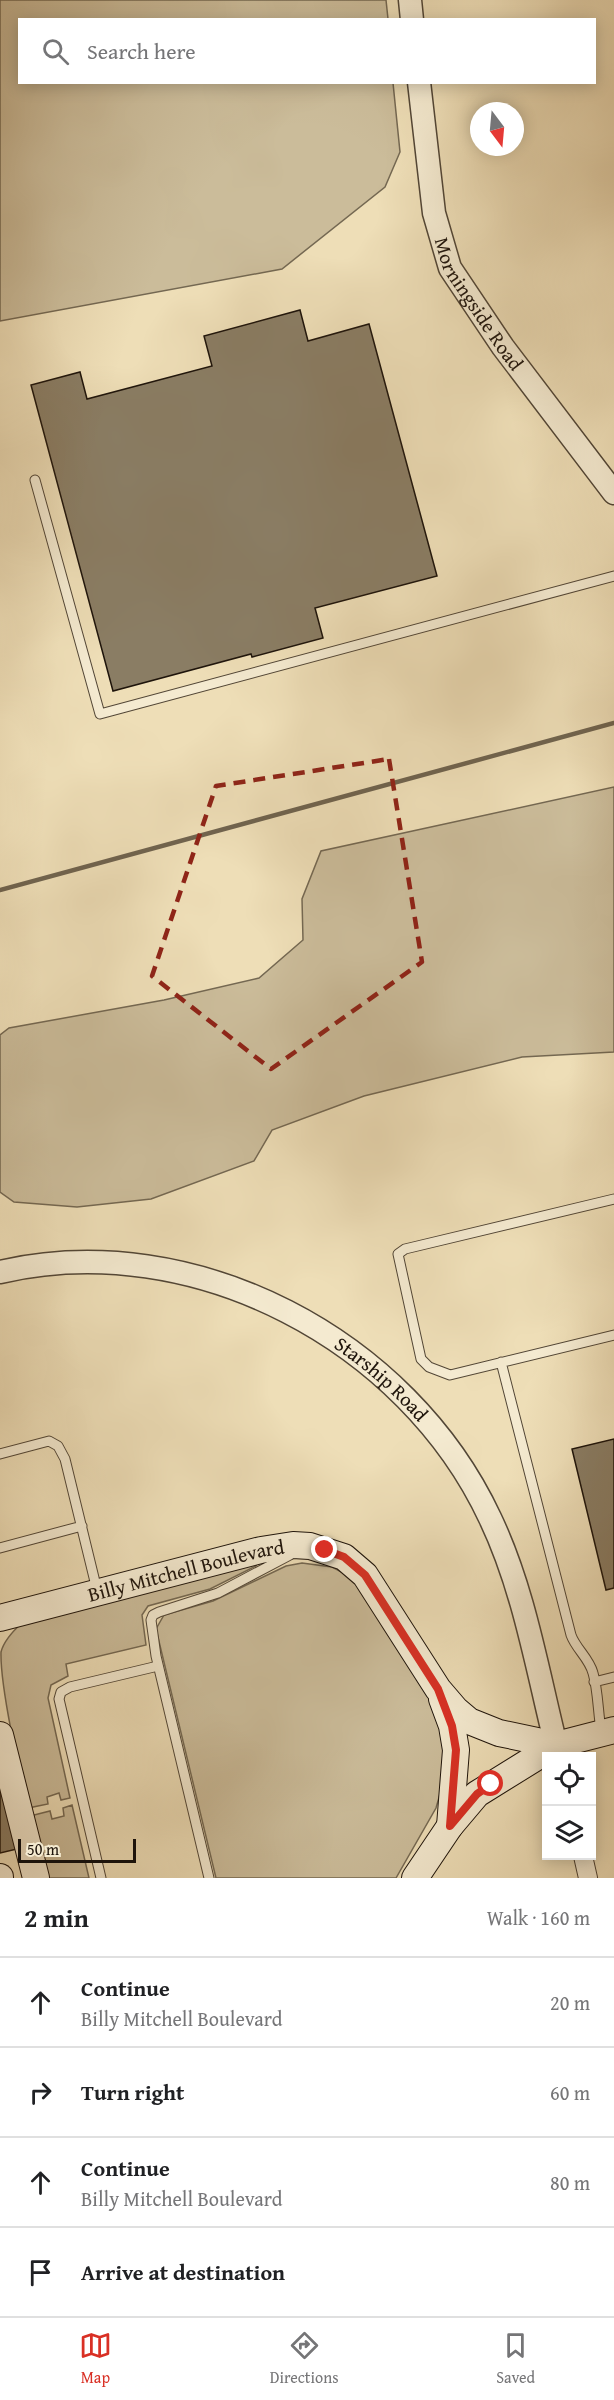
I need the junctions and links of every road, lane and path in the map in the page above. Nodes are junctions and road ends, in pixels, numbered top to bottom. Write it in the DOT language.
graph roads {
  1 [pos="410,0"];
  2 [pos="412,18"];
  3 [pos="418,84"];
  4 [pos="35,480"];
  5 [pos="614,493"];
  6 [pos="614,576"];
  7 [pos="614,1199"];
  8 [pos="0,1272"];
  9 [pos="614,1335"];
  10 [pos="501,1362"];
  11 [pos="0,1454"];
  12 [pos="82,1526"];
  13 [pos="310,1546"];
  14 [pos="0,1548"];
  15 [pos="98,1592"];
  16 [pos="9,1615"];
  17 [pos="0,1634"];
  18 [pos="158,1666"];
  19 [pos="614,1677"];
  20 [pos="594,1682"];
  21 [pos="438,1689"];
  22 [pos="608,1732"];
  23 [pos="0,1735"];
  24 [pos="557,1751"];
  25 [pos="450,1826"];
  26 [pos="584,1860"];
  27 [pos="36,1878"];
  28 [pos="101,1878"];
  29 [pos="209,1878"];
  30 [pos="415,1878"];
  31 [pos="588,1878"];
  1 -- 2 [label="street"];
  3 -- 5 [label="street, Morningside Road"];
  4 -- 6 [label="lane"];
  7 -- 10 [label="lane"];
  8 -- 24 [label="street, Starship Road"];
  9 -- 10 [label="lane"];
  10 -- 20 [label="lane"];
  11 -- 12 [label="lane"];
  12 -- 14 [label="lane"];
  12 -- 15 [label="lane"];
  13 -- 15 [label="main road, Billy Mitchell Boulevard"];
  13 -- 18 [label="lane"];
  13 -- 21 [label="main road, Billy Mitchell Boulevard"];
  15 -- 16 [label="main road, Billy Mitchell Boulevard"];
  16 -- 17 [label="main road, Billy Mitchell Boulevard"];
  18 -- 28 [label="lane"];
  18 -- 29 [label="lane"];
  19 -- 20 [label="lane"];
  20 -- 22 [label="lane"];
  21 -- 24 [label="main road, Billy Mitchell Boulevard"];
  21 -- 25 [label="main road"];
  22 -- 24 [label="main road, Billy Mitchell Boulevard"];
  23 -- 27 [label="main road"];
  24 -- 25 [label="main road, Billy Mitchell Boulevard"];
  25 -- 30 [label="main road, Billy Mitchell Boulevard"];
  26 -- 31 [label="street"];
}
